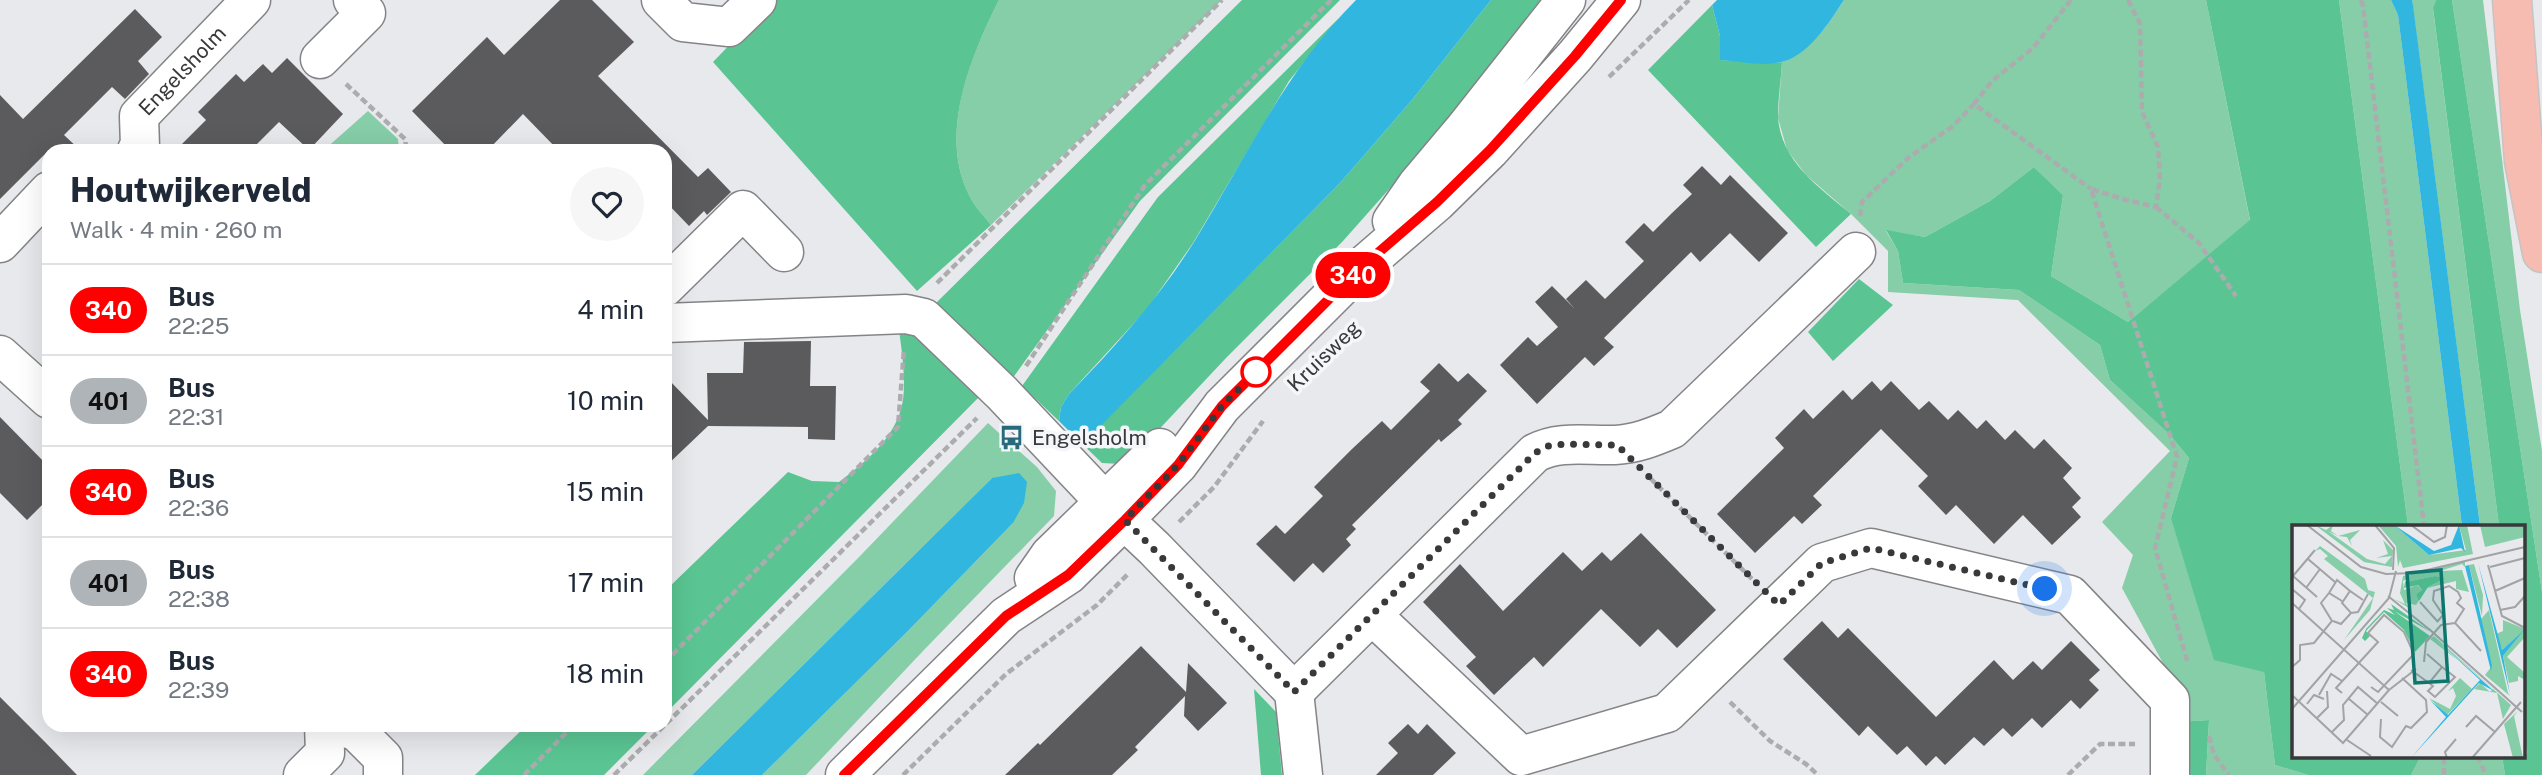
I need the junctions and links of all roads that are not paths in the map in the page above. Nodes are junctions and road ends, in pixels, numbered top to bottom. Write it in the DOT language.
graph roads {
  1 [pos="251,0"];
  2 [pos="353,0"];
  3 [pos="662,0"];
  4 [pos="757,0"];
  5 [pos="1566,0"];
  6 [pos="1621,0"];
  7 [pos="2512,0"];
  8 [pos="320,59"];
  9 [pos="141,144"];
  10 [pos="42,198"];
  11 [pos="0,243"];
  12 [pos="784,252"];
  13 [pos="1856,252"];
  14 [pos="2542,253"];
  15 [pos="1357,271"];
  16 [pos="672,280"];
  17 [pos="672,323"];
  18 [pos="0,355"];
  19 [pos="42,393"];
  20 [pos="1114,510"];
  21 [pos="1372,615"];
  22 [pos="1294,692"];
  23 [pos="324,732"];
  24 [pos="357,732"];
  25 [pos="2170,760"];
  26 [pos="303,775"];
  27 [pos="383,775"];
  28 [pos="845,775"];
  29 [pos="1303,775"];
  1 -- 9 [label="street, Engelsholm"];
  2 -- 8 [label="street"];
  3 -- 4 [label="street"];
  5 -- 15 [label="street, Kruisweg"];
  6 -- 15 [label="street, Kruisweg"];
  7 -- 14 [label="highway"];
  10 -- 11 [label="street"];
  12 -- 16 [label="street"];
  13 -- 21 [label="street"];
  15 -- 20 [label="street, Kruisweg"];
  17 -- 20 [label="street"];
  18 -- 19 [label="street"];
  20 -- 22 [label="street"];
  20 -- 28 [label="street, Kruisweg"];
  21 -- 22 [label="street"];
  21 -- 25 [label="street"];
  22 -- 29 [label="street"];
  23 -- 26 [label="street"];
  24 -- 27 [label="street"];
}
